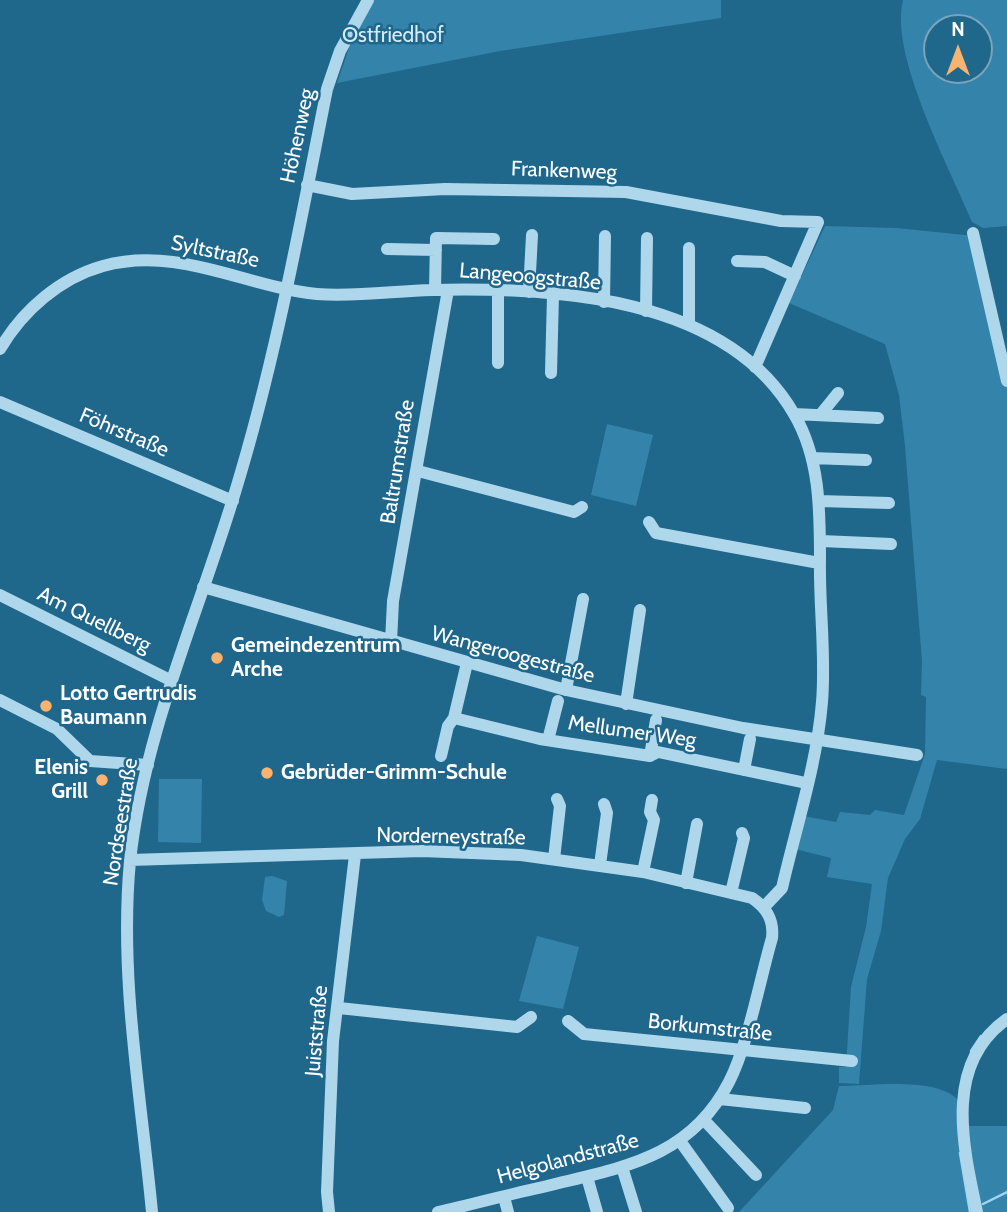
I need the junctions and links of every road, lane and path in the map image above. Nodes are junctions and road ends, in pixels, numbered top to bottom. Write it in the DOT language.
graph roads {
  1 [pos="368,0"];
  2 [pos="307,185"];
  3 [pos="973,233"];
  4 [pos="532,235"];
  5 [pos="605,236"];
  6 [pos="647,238"];
  7 [pos="494,239"];
  8 [pos="689,248"];
  9 [pos="387,249"];
  10 [pos="436,250"];
  11 [pos="737,261"];
  12 [pos="795,276"];
  13 [pos="287,288"];
  14 [pos="498,289"];
  15 [pos="442,290"];
  16 [pos="529,292"];
  17 [pos="553,295"];
  18 [pos="604,302"];
  19 [pos="646,311"];
  20 [pos="689,324"];
  21 [pos="4,332"];
  22 [pos="0,349"];
  23 [pos="498,363"];
  24 [pos="755,367"];
  25 [pos="551,373"];
  26 [pos="1007,381"];
  27 [pos="838,393"];
  28 [pos="0,402"];
  29 [pos="794,414"];
  30 [pos="821,414"];
  31 [pos="878,418"];
  32 [pos="812,458"];
  33 [pos="866,460"];
  34 [pos="418,471"];
  35 [pos="233,501"];
  36 [pos="819,501"];
  37 [pos="889,503"];
  38 [pos="582,507"];
  39 [pos="649,523"];
  40 [pos="821,541"];
  41 [pos="891,544"];
  42 [pos="819,564"];
  43 [pos="203,587"];
  44 [pos="0,596"];
  45 [pos="583,599"];
  46 [pos="640,610"];
  47 [pos="391,642"];
  48 [pos="467,663"];
  49 [pos="170,680"];
  50 [pos="562,695"];
  51 [pos="0,700"];
  52 [pos="626,704"];
  53 [pos="454,718"];
  54 [pos="656,720"];
  55 [pos="750,739"];
  56 [pos="548,740"];
  57 [pos="817,740"];
  58 [pos="917,755"];
  59 [pos="441,756"];
  60 [pos="650,756"];
  61 [pos="148,765"];
  62 [pos="744,770"];
  63 [pos="806,783"];
  64 [pos="556,799"];
  65 [pos="652,800"];
  66 [pos="604,804"];
  67 [pos="696,824"];
  68 [pos="741,833"];
  69 [pos="355,855"];
  70 [pos="554,859"];
  71 [pos="130,860"];
  72 [pos="600,865"];
  73 [pos="643,872"];
  74 [pos="687,883"];
  75 [pos="731,892"];
  76 [pos="764,907"];
  77 [pos="339,1008"];
  78 [pos="531,1017"];
  79 [pos="1007,1019"];
  80 [pos="568,1021"];
  81 [pos="740,1051"];
  82 [pos="852,1061"];
  83 [pos="720,1099"];
  84 [pos="805,1108"];
  85 [pos="704,1120"];
  86 [pos="680,1141"];
  87 [pos="622,1167"];
  88 [pos="756,1175"];
  89 [pos="587,1177"];
  90 [pos="504,1196"];
  91 [pos="728,1208"];
  92 [pos="458,1210"];
  93 [pos="152,1212"];
  94 [pos="329,1212"];
  95 [pos="438,1212"];
  96 [pos="508,1212"];
  97 [pos="597,1212"];
  98 [pos="636,1212"];
  99 [pos="978,1212"];
  1 -- 2 [label="street, Höhenweg"];
  2 -- 12 [label="street, Frankenweg"];
  2 -- 13 [label="street, Höhenweg"];
  3 -- 26 [label="street"];
  4 -- 16 [label="street"];
  5 -- 18 [label="street"];
  6 -- 19 [label="street"];
  7 -- 10 [label="street"];
  8 -- 20 [label="street"];
  9 -- 10 [label="street"];
  10 -- 15 [label="street, Baltrumstraße"];
  11 -- 12 [label="street"];
  12 -- 24 [label="street"];
  13 -- 15 [label="street, Langeoogstraße"];
  13 -- 21 [label="street, Syltstraße"];
  13 -- 35 [label="street, Nordseestraße"];
  14 -- 15 [label="street, Langeoogstraße"];
  14 -- 16 [label="street, Langeoogstraße"];
  14 -- 23 [label="street"];
  15 -- 34 [label="street, Baltrumstraße"];
  16 -- 17 [label="street, Langeoogstraße"];
  17 -- 18 [label="street, Langeoogstraße"];
  17 -- 25 [label="street"];
  18 -- 19 [label="street, Langeoogstraße"];
  19 -- 20 [label="street, Langeoogstraße"];
  20 -- 24 [label="street, Langeoogstraße"];
  21 -- 22 [label="street, Syltstraße"];
  24 -- 29 [label="street, Langeoogstraße"];
  27 -- 30 [label="street"];
  28 -- 35 [label="street, Föhrstraße"];
  29 -- 30 [label="street"];
  29 -- 32 [label="street, Langeoogstraße"];
  30 -- 31 [label="street"];
  32 -- 33 [label="street"];
  32 -- 36 [label="street, Langeoogstraße"];
  34 -- 38 [label="street"];
  34 -- 47 [label="street, Baltrumstraße"];
  35 -- 43 [label="street, Nordseestraße"];
  36 -- 37 [label="street"];
  36 -- 40 [label="street, Langeoogstraße"];
  39 -- 42 [label="street"];
  40 -- 41 [label="street"];
  40 -- 42 [label="street, Langeoogstraße"];
  42 -- 57 [label="street, Langeoogstraße"];
  43 -- 47 [label="street, Wangeroogestraße"];
  43 -- 49 [label="street, Nordseestraße"];
  44 -- 49 [label="street, Am Quellberg"];
  45 -- 50 [label="street"];
  46 -- 52 [label="street"];
  47 -- 48 [label="street, Wangeroogestraße"];
  48 -- 50 [label="street, Wangeroogestraße"];
  48 -- 53 [label="street"];
  49 -- 61 [label="street, Nordseestraße"];
  50 -- 52 [label="street, Wangeroogestraße"];
  50 -- 56 [label="street"];
  51 -- 61 [label="street"];
  52 -- 57 [label="street, Wangeroogestraße"];
  53 -- 56 [label="street, Mellumer Weg"];
  53 -- 59 [label="street"];
  54 -- 60 [label="street"];
  55 -- 62 [label="street"];
  56 -- 60 [label="street, Mellumer Weg"];
  57 -- 58 [label="street, Wangeroogestraße"];
  57 -- 63 [label="street"];
  60 -- 62 [label="street, Mellumer Weg"];
  61 -- 71 [label="street, Nordseestraße"];
  62 -- 63 [label="street, Mellumer Weg"];
  63 -- 76 [label="street"];
  64 -- 70 [label="street"];
  65 -- 73 [label="street"];
  66 -- 72 [label="street"];
  67 -- 74 [label="street"];
  68 -- 75 [label="street"];
  69 -- 70 [label="street, Norderneystraße"];
  69 -- 71 [label="street, Norderneystraße"];
  69 -- 77 [label="street, Juiststraße"];
  70 -- 72 [label="street, Norderneystraße"];
  71 -- 93 [label="street, Nordseestraße"];
  72 -- 73 [label="street, Norderneystraße"];
  73 -- 74 [label="street, Norderneystraße"];
  74 -- 75 [label="street, Norderneystraße"];
  75 -- 76 [label="street, Norderneystraße"];
  76 -- 81 [label="street"];
  77 -- 78 [label="street"];
  77 -- 94 [label="street, Juiststraße"];
  79 -- 99 [label="street"];
  80 -- 81 [label="street, Borkumstraße"];
  81 -- 82 [label="street, Borkumstraße"];
  81 -- 83 [label="street, Helgolandstraße"];
  83 -- 84 [label="street"];
  83 -- 85 [label="street, Helgolandstraße"];
  85 -- 86 [label="street, Helgolandstraße"];
  85 -- 88 [label="street"];
  86 -- 87 [label="street, Helgolandstraße"];
  86 -- 91 [label="street"];
  87 -- 89 [label="street, Helgolandstraße"];
  87 -- 98 [label="street"];
  89 -- 90 [label="street, Helgolandstraße"];
  89 -- 97 [label="street"];
  90 -- 92 [label="street, Helgolandstraße"];
  90 -- 96 [label="street"];
  92 -- 95 [label="street, Helgolandstraße"];
}
